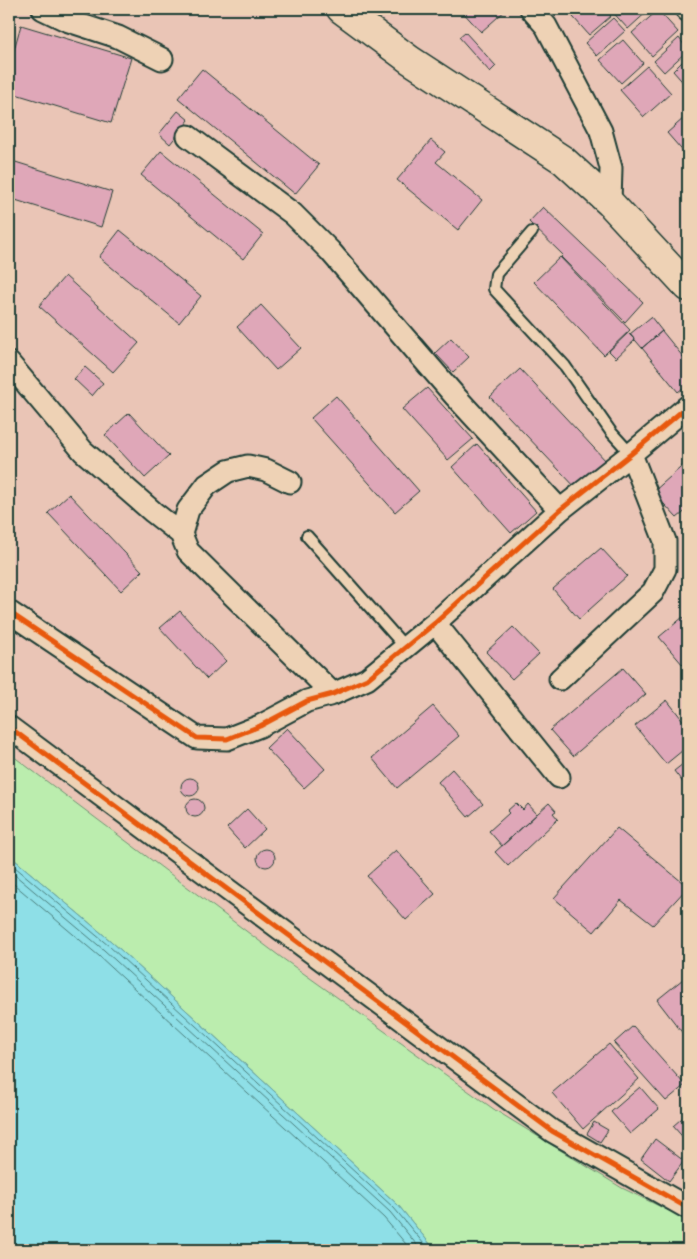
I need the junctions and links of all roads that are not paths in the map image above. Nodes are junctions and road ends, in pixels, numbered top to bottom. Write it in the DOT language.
graph roads {
  1 [pos="43,9"];
  2 [pos="341,9"];
  3 [pos="531,9"];
  4 [pos="162,59"];
  5 [pos="188,136"];
  6 [pos="610,203"];
  7 [pos="532,232"];
  8 [pos="688,287"];
  9 [pos="9,363"];
  10 [pos="688,406"];
  11 [pos="631,454"];
  12 [pos="290,482"];
  13 [pos="560,510"];
  14 [pos="181,534"];
  15 [pos="307,536"];
  16 [pos="9,612"];
  17 [pos="435,623"];
  18 [pos="405,647"];
  19 [pos="560,679"];
  20 [pos="333,694"];
  21 [pos="9,727"];
  22 [pos="559,777"];
  23 [pos="688,1208"];
  1 -- 4 [label="street"];
  2 -- 6 [label="main road"];
  3 -- 6 [label="street"];
  5 -- 13 [label="street"];
  6 -- 8 [label="main road"];
  7 -- 11 [label="lane"];
  9 -- 14 [label="street"];
  10 -- 11 [label="street"];
  11 -- 13 [label="street"];
  11 -- 19 [label="street"];
  12 -- 14 [label="street"];
  13 -- 17 [label="street"];
  14 -- 20 [label="street"];
  15 -- 18 [label="lane"];
  16 -- 20 [label="street"];
  17 -- 18 [label="street"];
  17 -- 22 [label="street"];
  18 -- 20 [label="street"];
  21 -- 23 [label="street"];
}
